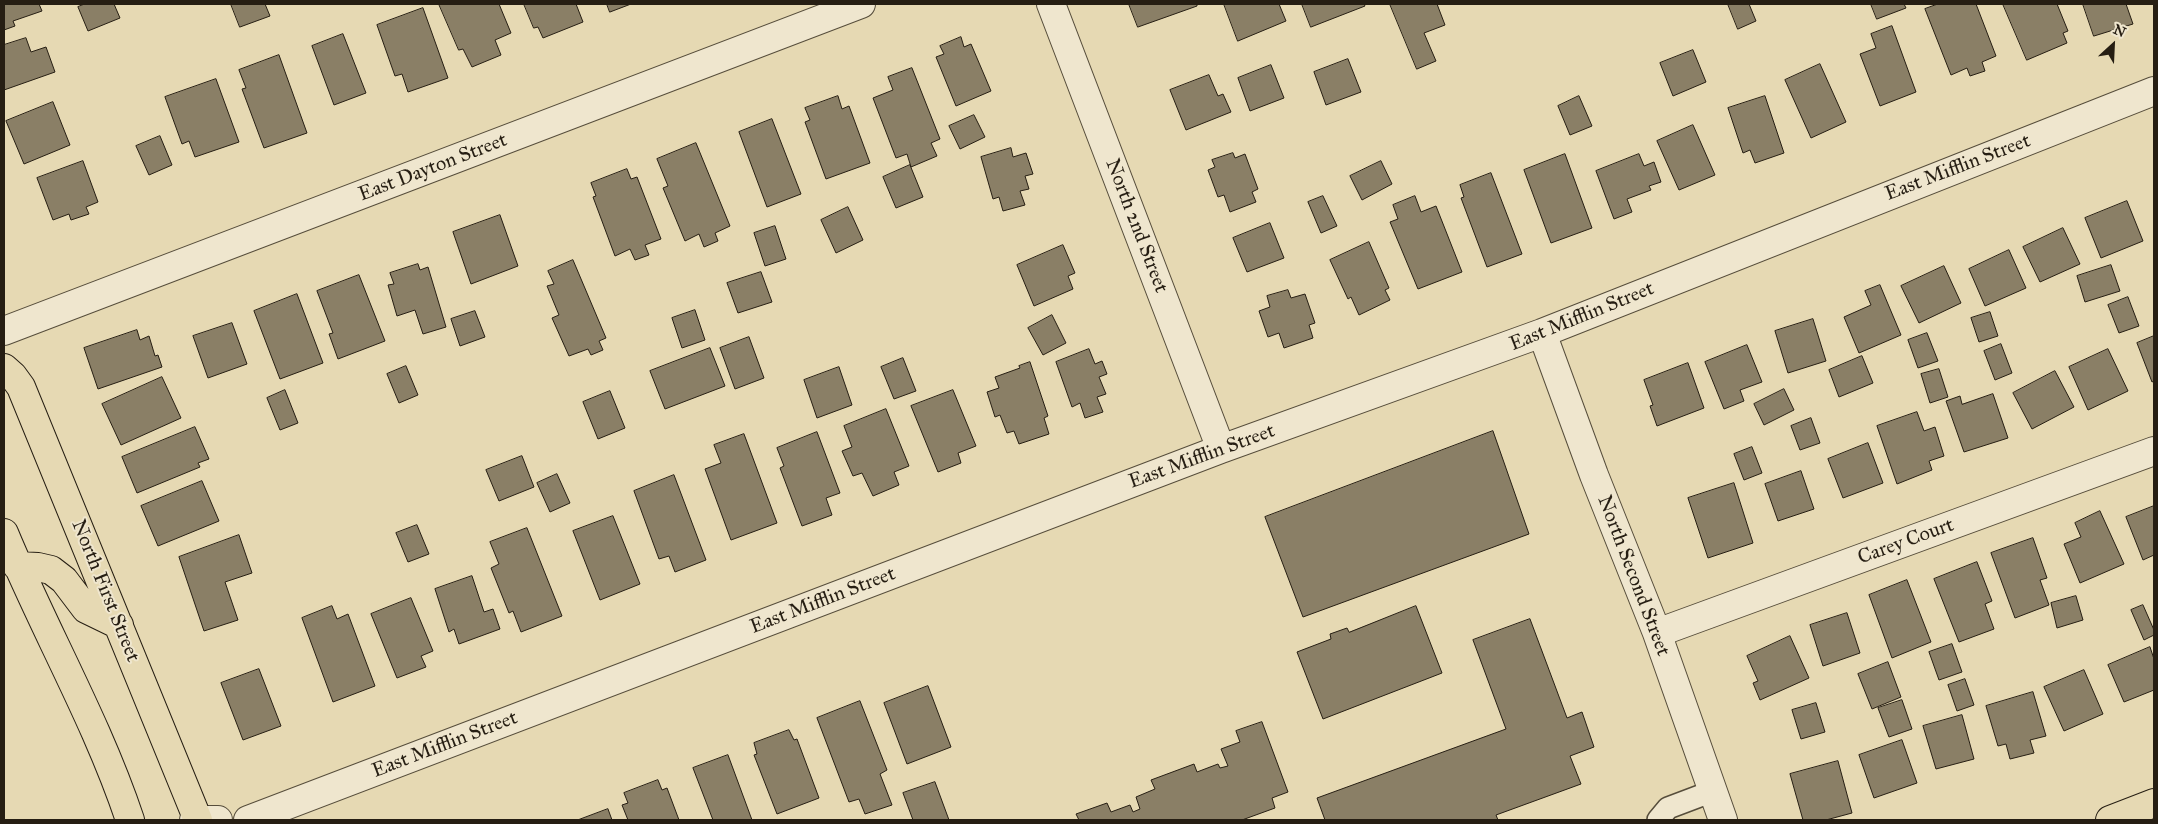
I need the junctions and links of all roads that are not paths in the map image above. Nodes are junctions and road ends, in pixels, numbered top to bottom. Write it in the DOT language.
graph roads {
  1 [pos="862,4"];
  2 [pos="1051,4"];
  3 [pos="2154,91"];
  4 [pos="4,331"];
  5 [pos="1542,333"];
  6 [pos="4,368"];
  7 [pos="1221,449"];
  8 [pos="2154,451"];
  9 [pos="4,533"];
  10 [pos="11,566"];
  11 [pos="119,625"];
  12 [pos="1657,633"];
  13 [pos="1713,791"];
  14 [pos="2154,803"];
  15 [pos="130,820"];
  16 [pos="202,820"];
  17 [pos="248,820"];
  18 [pos="1658,820"];
  19 [pos="1723,820"];
  20 [pos="2110,820"];
  1 -- 4 [label="street, East Dayton Street"];
  2 -- 7 [label="street, North 2nd Street"];
  3 -- 5 [label="street, East Mifflin Street"];
  5 -- 7 [label="street, East Mifflin Street"];
  5 -- 12 [label="street, North Second Street"];
  6 -- 11 [label="main road, North First Street"];
  7 -- 17 [label="street, East Mifflin Street"];
  8 -- 12 [label="street, Carey Court"];
  9 -- 10 [label="main road"];
  10 -- 11 [label="main road"];
  10 -- 15 [label="main road"];
  11 -- 16 [label="main road, North First Street"];
  12 -- 13 [label="street, North Second Street"];
  13 -- 18 [label="lane"];
  13 -- 19 [label="street, North Second Street"];
  14 -- 20 [label="main road"];
}
